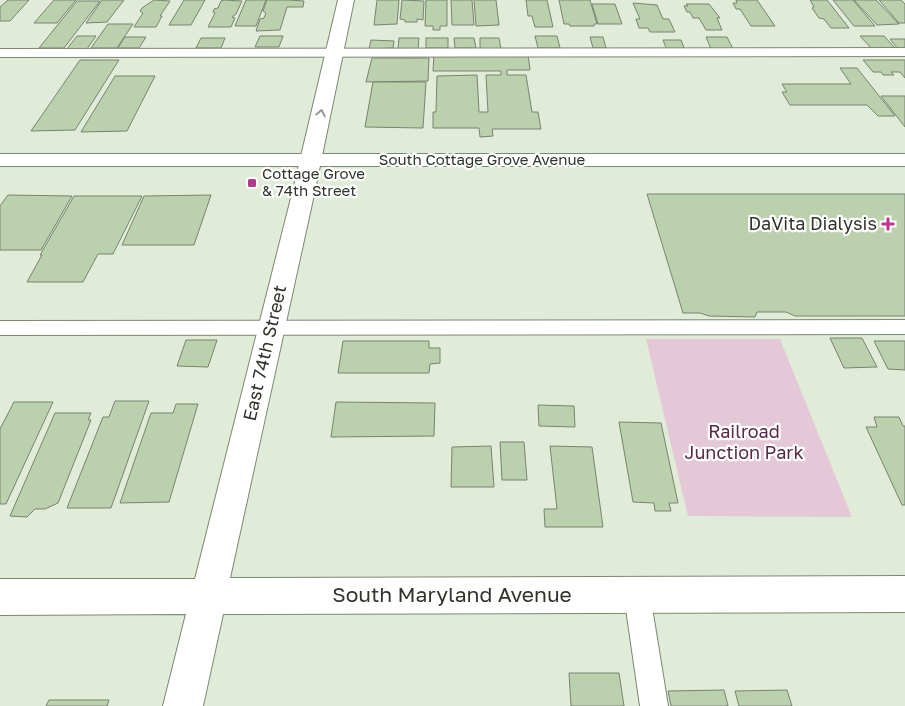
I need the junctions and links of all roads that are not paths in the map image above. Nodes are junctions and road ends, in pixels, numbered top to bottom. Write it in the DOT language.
graph roads {
  1 [pos="346,0"];
  2 [pos="905,52"];
  3 [pos="0,53"];
  4 [pos="334,53"];
  5 [pos="0,160"];
  6 [pos="310,160"];
  7 [pos="905,160"];
  8 [pos="905,327"];
  9 [pos="0,328"];
  10 [pos="271,328"];
  11 [pos="637,594"];
  12 [pos="905,594"];
  13 [pos="209,596"];
  14 [pos="0,597"];
  15 [pos="183,706"];
  16 [pos="654,706"];
  1 -- 4 [label="street, East 74th Street"];
  2 -- 4 [label="lane"];
  3 -- 4 [label="lane"];
  6 -- 4 [label="street, East 74th Street, one-way"];
  5 -- 6 [label="street, South Cottage Grove Avenue"];
  6 -- 7 [label="street, South Cottage Grove Avenue"];
  6 -- 10 [label="street, East 74th Street"];
  8 -- 10 [label="lane"];
  9 -- 10 [label="lane"];
  10 -- 13 [label="street, East 74th Street"];
  11 -- 12 [label="street, South Maryland Avenue"];
  11 -- 13 [label="street, South Maryland Avenue"];
  11 -- 16 [label="lane"];
  13 -- 14 [label="street, South Maryland Avenue"];
  13 -- 15 [label="street, East 74th Street"];
}
